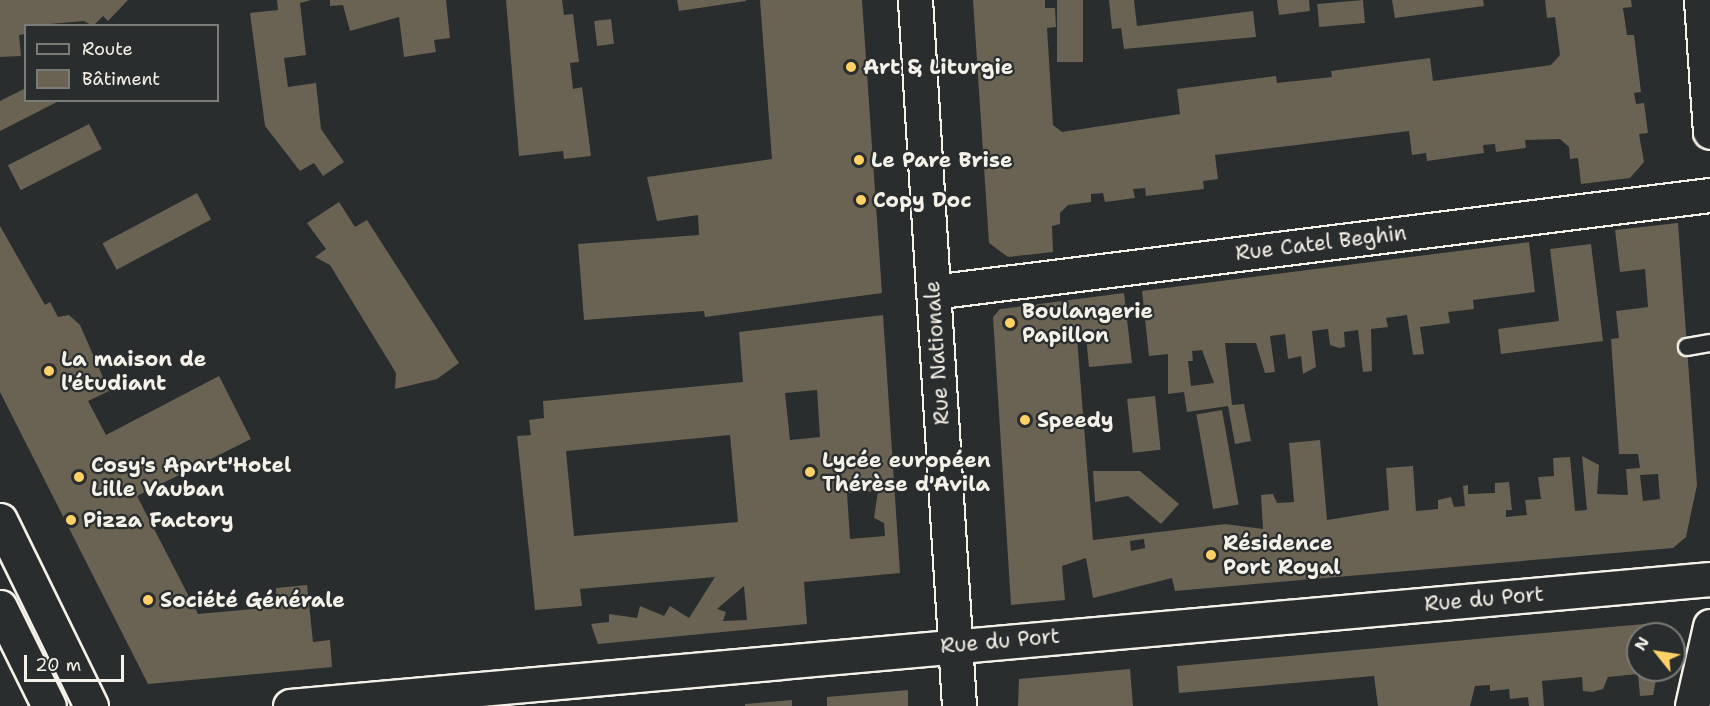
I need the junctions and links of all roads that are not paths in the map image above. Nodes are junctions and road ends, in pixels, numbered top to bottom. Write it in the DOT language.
graph roads {
  1 [pos="915,0"];
  2 [pos="1701,0"];
  3 [pos="1707,38"];
  4 [pos="1710,132"];
  5 [pos="1710,195"];
  6 [pos="933,292"];
  7 [pos="1710,343"];
  8 [pos="1686,346"];
  9 [pos="0,519"];
  10 [pos="1710,579"];
  11 [pos="0,607"];
  12 [pos="1710,626"];
  13 [pos="956,645"];
  14 [pos="48,706"];
  15 [pos="91,706"];
  16 [pos="290,706"];
  17 [pos="959,706"];
  18 [pos="1692,706"];
  1 -- 6 [label="street, Rue Nationale"];
  2 -- 3 [label="street"];
  3 -- 4 [label="street"];
  5 -- 6 [label="street, Rue Catel Beghin"];
  6 -- 13 [label="street, Rue Nationale"];
  7 -- 8 [label="lane"];
  9 -- 15 [label="street"];
  10 -- 13 [label="street, Rue du Port"];
  11 -- 14 [label="street"];
  12 -- 18 [label="street"];
  13 -- 16 [label="street, Rue du Port"];
  13 -- 17 [label="street, Rue Nationale"];
}
